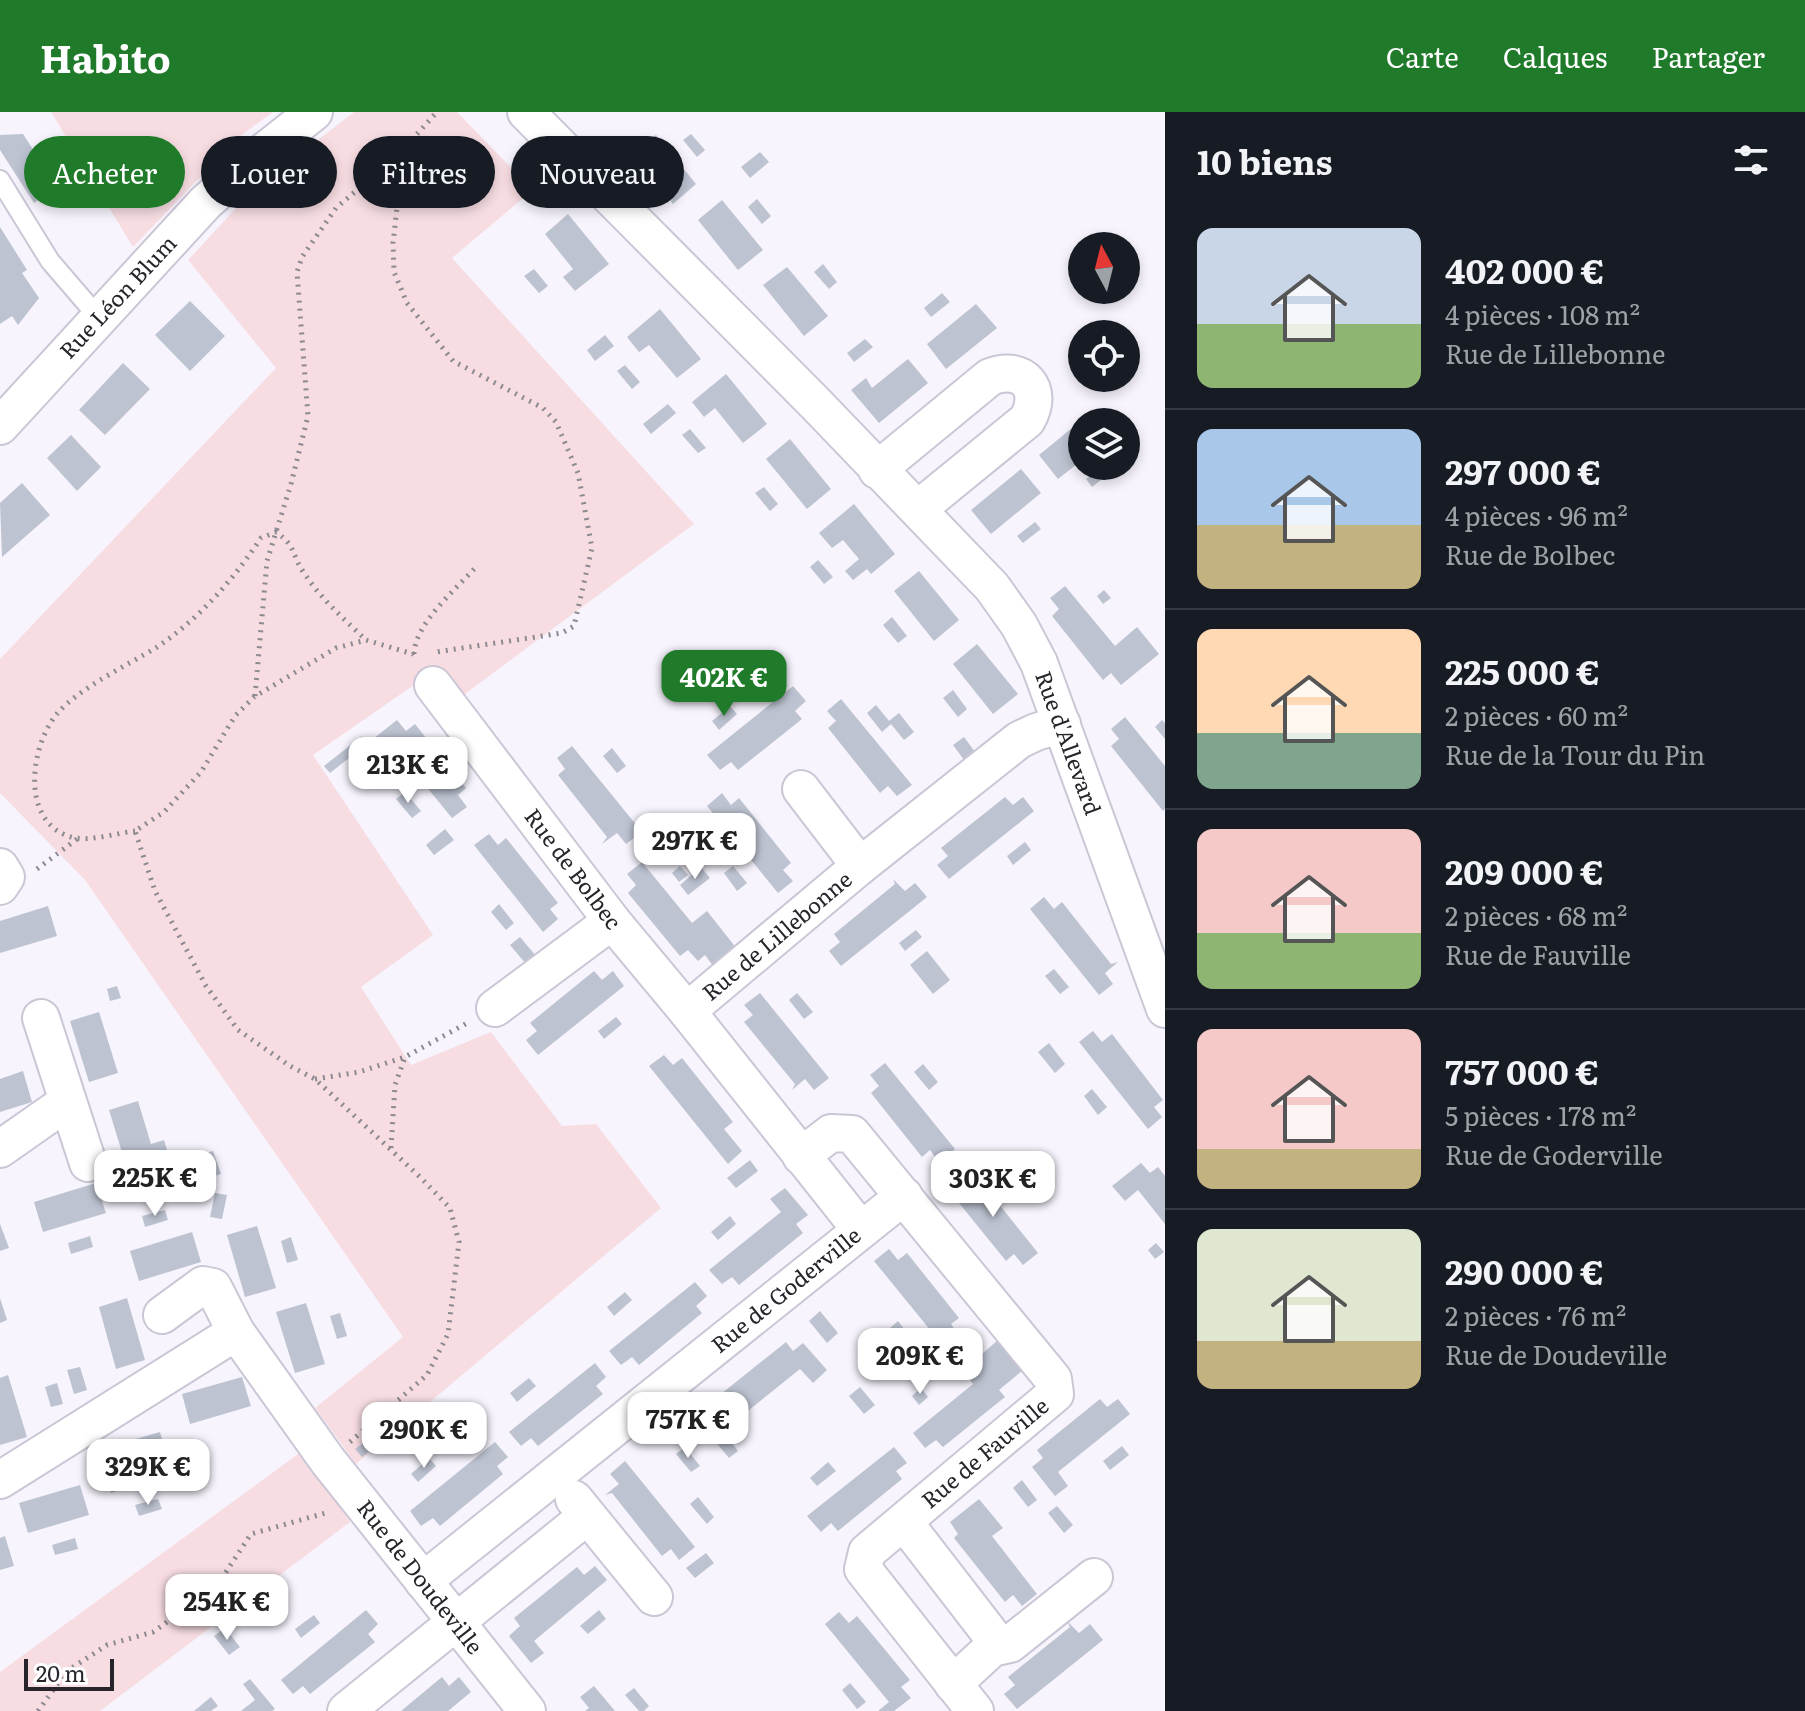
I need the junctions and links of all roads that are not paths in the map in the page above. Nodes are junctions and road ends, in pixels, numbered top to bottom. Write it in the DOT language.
graph roads {
  1 [pos="314,112"];
  2 [pos="526,112"];
  3 [pos="0,180"];
  4 [pos="99,318"];
  5 [pos="0,426"];
  6 [pos="877,470"];
  7 [pos="918,509"];
  8 [pos="430,664"];
  9 [pos="1062,724"];
  10 [pos="801,789"];
  11 [pos="860,866"];
  12 [pos="612,921"];
  13 [pos="1163,995"];
  14 [pos="495,1008"];
  15 [pos="687,1011"];
  16 [pos="41,1018"];
  17 [pos="67,1102"];
  18 [pos="0,1149"];
  19 [pos="801,1156"];
  20 [pos="88,1163"];
  21 [pos="904,1196"];
  22 [pos="861,1230"];
  23 [pos="162,1315"];
  24 [pos="236,1332"];
  25 [pos="556,1475"];
  26 [pos="0,1480"];
  27 [pos="587,1516"];
  28 [pos="904,1522"];
  29 [pos="1094,1577"];
  30 [pos="423,1581"];
  31 [pos="654,1597"];
  32 [pos="455,1622"];
  33 [pos="992,1648"];
  34 [pos="964,1698"];
  35 [pos="346,1711"];
  36 [pos="527,1711"];
  1 -- 4 [label="street, Rue Léon Blum"];
  2 -- 6 [label="street, Rue d'Allevard"];
  3 -- 4 [label="lane"];
  4 -- 5 [label="street, Rue Léon Blum"];
  6 -- 7 [label="street, Rue d'Allevard"];
  6 -- 7 [label="street"];
  7 -- 9 [label="street, Rue d'Allevard"];
  8 -- 12 [label="street, Rue de Bolbec"];
  9 -- 11 [label="street, Rue de Lillebonne"];
  9 -- 13 [label="street, Rue d'Allevard"];
  10 -- 11 [label="street, Rue de Lillebonne"];
  11 -- 15 [label="street, Rue de Lillebonne"];
  12 -- 14 [label="street"];
  12 -- 15 [label="street, Rue de Bolbec"];
  15 -- 19 [label="street, Rue de Lillebonne"];
  16 -- 17 [label="street"];
  17 -- 18 [label="street"];
  17 -- 20 [label="street"];
  19 -- 21 [label="street"];
  19 -- 22 [label="street, Rue de Lillebonne"];
  21 -- 22 [label="street, Rue de Goderville"];
  21 -- 28 [label="street, Rue de Fauville"];
  22 -- 25 [label="street, Rue de Goderville"];
  23 -- 24 [label="street, Rue de Doudeville"];
  24 -- 26 [label="street"];
  24 -- 30 [label="street, Rue de Doudeville"];
  25 -- 27 [label="street"];
  25 -- 30 [label="street, Rue de Goderville"];
  27 -- 31 [label="street"];
  27 -- 32 [label="street"];
  28 -- 33 [label="street, Rue de Fauville"];
  28 -- 34 [label="street, Rue de Fauville"];
  29 -- 33 [label="street, Rue de Fauville"];
  30 -- 32 [label="street, Rue de Doudeville"];
  32 -- 35 [label="street"];
  32 -- 36 [label="street, Rue de Doudeville"];
  33 -- 34 [label="street, Rue de Fauville"];
}
